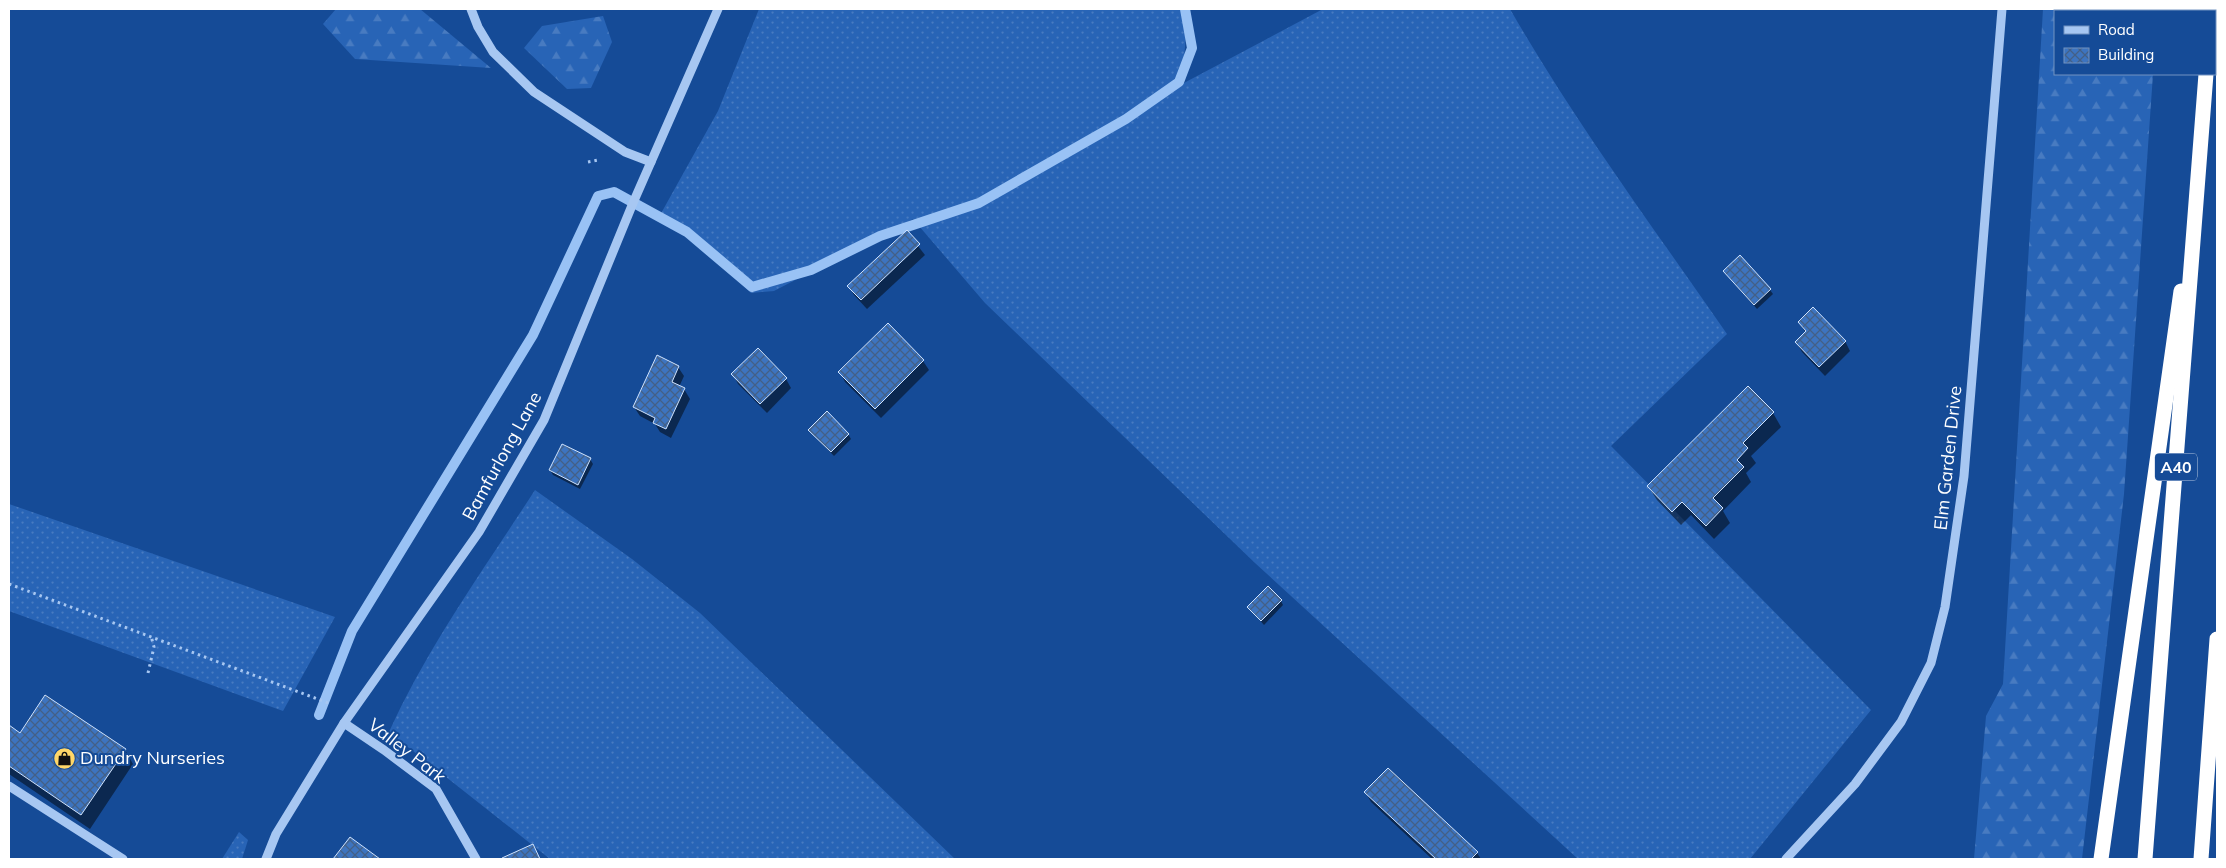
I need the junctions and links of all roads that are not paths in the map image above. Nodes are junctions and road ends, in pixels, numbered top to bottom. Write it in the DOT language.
graph roads {
  1 [pos="471,9"];
  2 [pos="718,9"];
  3 [pos="2002,9"];
  4 [pos="2206,75"];
  5 [pos="2201,143"];
  6 [pos="651,162"];
  7 [pos="2217,639"];
  8 [pos="2211,718"];
  9 [pos="344,724"];
  10 [pos="9,786"];
  11 [pos="123,859"];
  12 [pos="266,859"];
  13 [pos="476,859"];
  14 [pos="1786,859"];
  15 [pos="2101,859"];
  16 [pos="2145,859"];
  17 [pos="2201,859"];
  18 [pos="2210,859"];
  1 -- 6 [label="street"];
  2 -- 6 [label="street, Bamfurlong Lane"];
  3 -- 14 [label="street, Elm Garden Drive"];
  4 -- 5 [label="highway, A40"];
  5 -- 15 [label="highway"];
  5 -- 16 [label="highway, A40"];
  6 -- 9 [label="street, Bamfurlong Lane"];
  7 -- 8 [label="highway"];
  8 -- 17 [label="highway"];
  8 -- 18 [label="highway"];
  9 -- 12 [label="street, Bamfurlong Lane"];
  9 -- 13 [label="street, Valley Park"];
  10 -- 11 [label="street"];
}
